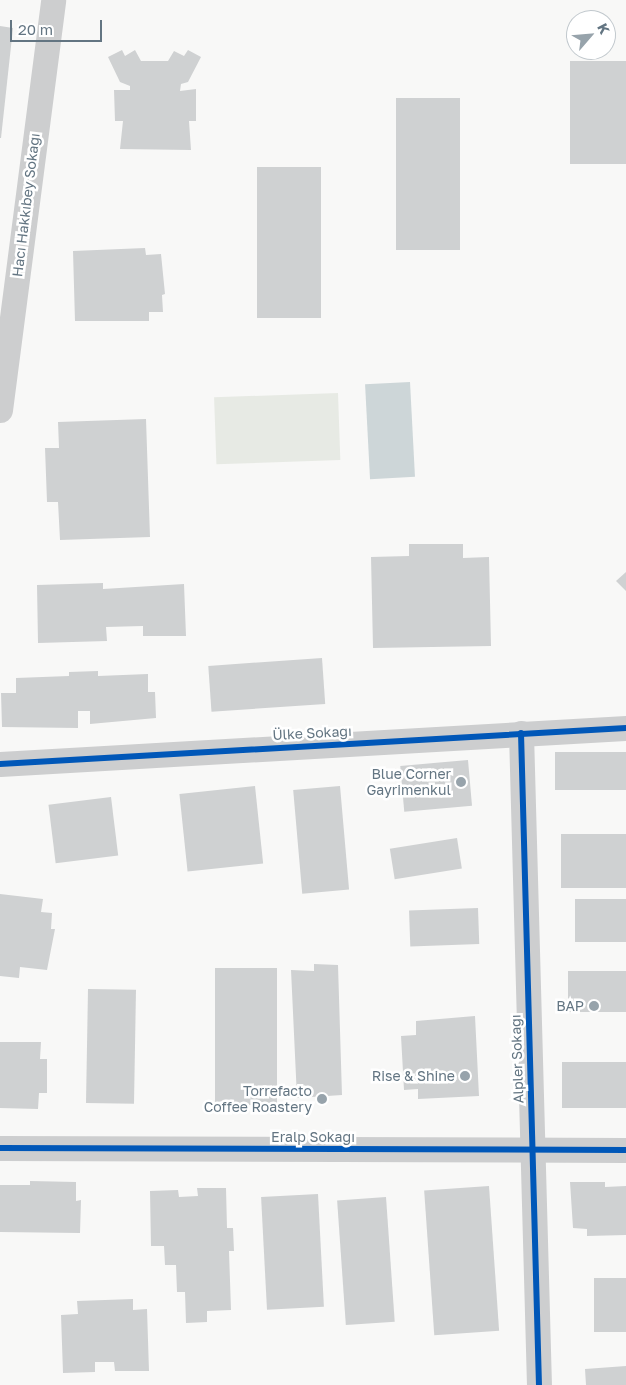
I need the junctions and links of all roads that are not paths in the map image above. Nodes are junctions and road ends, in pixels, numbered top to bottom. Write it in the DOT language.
graph roads {
  1 [pos="52,0"];
  2 [pos="0,410"];
  3 [pos="626,728"];
  4 [pos="521,733"];
  5 [pos="0,764"];
  6 [pos="0,1148"];
  7 [pos="532,1150"];
  8 [pos="626,1150"];
  9 [pos="539,1385"];
  1 -- 2 [label="street, Hacı Hakkıbey Sokağı"];
  3 -- 4 [label="street, Ülke Sokağı"];
  4 -- 5 [label="street, Ülke Sokağı"];
  4 -- 7 [label="street, Alpler Sokağı"];
  6 -- 7 [label="street, Eralp Sokağı"];
  7 -- 8 [label="street, Eralp Sokağı"];
  7 -- 9 [label="street, Alpler Sokağı"];
}
